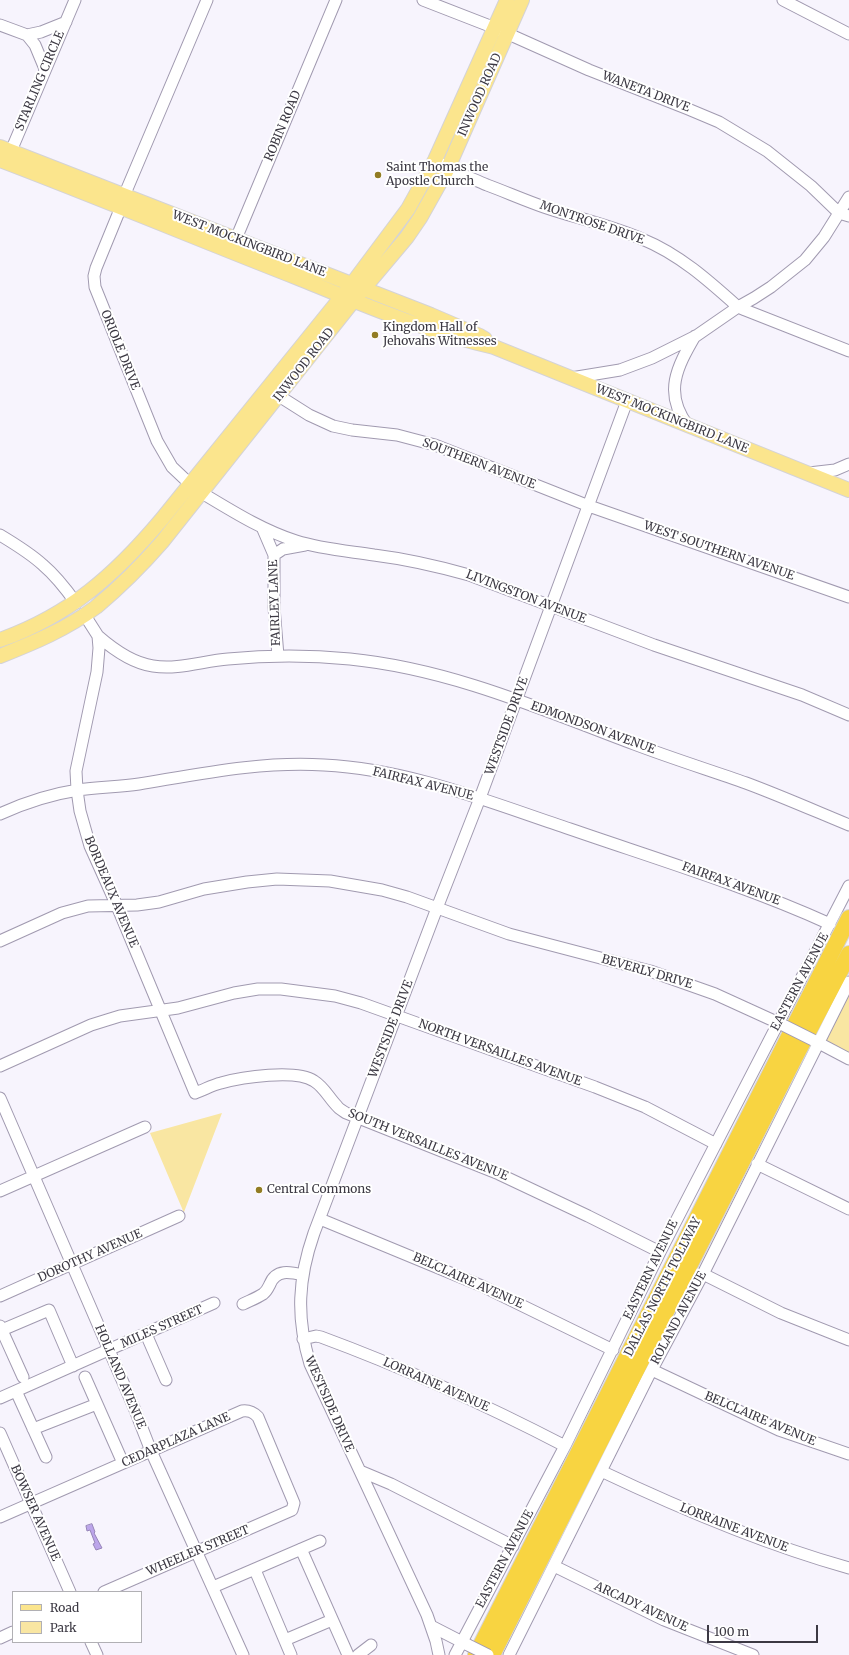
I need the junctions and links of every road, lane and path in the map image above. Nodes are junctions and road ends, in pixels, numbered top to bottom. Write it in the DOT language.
graph roads {
  1 [pos="75,0"];
  2 [pos="207,0"];
  3 [pos="336,0"];
  4 [pos="423,0"];
  5 [pos="507,0"];
  6 [pos="522,0"];
  7 [pos="783,0"];
  8 [pos="66,22"];
  9 [pos="0,24"];
  10 [pos="495,28"];
  11 [pos="508,34"];
  12 [pos="849,34"];
  13 [pos="27,35"];
  14 [pos="45,68"];
  15 [pos="4,155"];
  16 [pos="435,160"];
  17 [pos="448,168"];
  18 [pos="849,197"];
  19 [pos="122,201"];
  20 [pos="844,215"];
  21 [pos="233,245"];
  22 [pos="358,286"];
  23 [pos="348,298"];
  24 [pos="738,307"];
  25 [pos="696,336"];
  26 [pos="494,347"];
  27 [pos="849,351"];
  28 [pos="571,378"];
  29 [pos="279,396"];
  30 [pos="627,401"];
  31 [pos="688,426"];
  32 [pos="849,464"];
  33 [pos="809,473"];
  34 [pos="190,484"];
  35 [pos="849,490"];
  36 [pos="202,493"];
  37 [pos="588,506"];
  38 [pos="262,527"];
  39 [pos="0,535"];
  40 [pos="308,544"];
  41 [pos="274,555"];
  42 [pos="849,598"];
  43 [pos="81,599"];
  44 [pos="550,607"];
  45 [pos="84,614"];
  46 [pos="69,624"];
  47 [pos="98,636"];
  48 [pos="0,640"];
  49 [pos="0,656"];
  50 [pos="278,656"];
  51 [pos="517,700"];
  52 [pos="849,715"];
  53 [pos="77,790"];
  54 [pos="480,798"];
  55 [pos="0,814"];
  56 [pos="849,825"];
  57 [pos="849,886"];
  58 [pos="117,906"];
  59 [pos="437,908"];
  60 [pos="849,918"];
  61 [pos="830,924"];
  62 [pos="0,941"];
  63 [pos="849,954"];
  64 [pos="849,982"];
  65 [pos="161,1011"];
  66 [pos="396,1016"];
  67 [pos="780,1024"];
  68 [pos="816,1042"];
  69 [pos="849,1059"];
  70 [pos="0,1066"];
  71 [pos="196,1093"];
  72 [pos="0,1098"];
  73 [pos="358,1118"];
  74 [pos="145,1127"];
  75 [pos="716,1144"];
  76 [pos="757,1164"];
  77 [pos="34,1176"];
  78 [pos="0,1191"];
  79 [pos="849,1209"];
  80 [pos="179,1216"];
  81 [pos="320,1219"];
  82 [pos="660,1252"];
  83 [pos="72,1264"];
  84 [pos="703,1274"];
  85 [pos="303,1275"];
  86 [pos="0,1296"];
  87 [pos="214,1303"];
  88 [pos="243,1304"];
  89 [pos="1,1328"];
  90 [pos="146,1334"];
  91 [pos="303,1339"];
  92 [pos="849,1340"];
  93 [pos="108,1350"];
  94 [pos="613,1350"];
  95 [pos="73,1366"];
  96 [pos="652,1370"];
  97 [pos="23,1377"];
  98 [pos="84,1377"];
  99 [pos="166,1380"];
  100 [pos="16,1391"];
  101 [pos="0,1398"];
  102 [pos="97,1404"];
  103 [pos="34,1429"];
  104 [pos="0,1433"];
  105 [pos="565,1446"];
  106 [pos="151,1451"];
  107 [pos="849,1454"];
  108 [pos="46,1457"];
  109 [pos="123,1463"];
  110 [pos="601,1470"];
  111 [pos="360,1472"];
  112 [pos="30,1504"];
  113 [pos="292,1510"];
  114 [pos="0,1517"];
  115 [pos="320,1541"];
  116 [pos="513,1546"];
  117 [pos="301,1549"];
  118 [pos="197,1552"];
  119 [pos="554,1566"];
  120 [pos="849,1568"];
  121 [pos="255,1570"];
  122 [pos="213,1587"];
  123 [pos="70,1591"];
  124 [pos="106,1591"];
  125 [pos="332,1620"];
  126 [pos="431,1626"];
  127 [pos="12,1632"];
  128 [pos="0,1638"];
  129 [pos="285,1640"];
  130 [pos="91,1643"];
  131 [pos="371,1645"];
  132 [pos="468,1647"];
  133 [pos="97,1655"];
  134 [pos="243,1655"];
  135 [pos="291,1655"];
  136 [pos="348,1655"];
  137 [pos="358,1655"];
  138 [pos="439,1655"];
  139 [pos="455,1655"];
  140 [pos="488,1655"];
  141 [pos="492,1655"];
  142 [pos="508,1655"];
  143 [pos="753,1655"];
  1 -- 8 [label="street, STARLING CIRCLE"];
  2 -- 19 [label="street, ORIOLE DRIVE"];
  3 -- 21 [label="street, ROBIN ROAD"];
  4 -- 10 [label="street, WANETA DRIVE"];
  5 -- 10 [label="main road, INWOOD ROAD"];
  6 -- 11 [label="main road, INWOOD ROAD"];
  7 -- 12 [label="street"];
  8 -- 13 [label="street"];
  8 -- 14 [label="street, STARLING CIRCLE"];
  9 -- 13 [label="street"];
  10 -- 11 [label="street, WANETA DRIVE"];
  10 -- 16 [label="main road, INWOOD ROAD"];
  11 -- 17 [label="main road, INWOOD ROAD"];
  11 -- 20 [label="street, WANETA DRIVE"];
  13 -- 14 [label="street"];
  14 -- 15 [label="street, STARLING CIRCLE"];
  15 -- 19 [label="main road, WEST MOCKINGBIRD LANE"];
  16 -- 17 [label="street, MONTROSE DRIVE"];
  16 -- 22 [label="main road, INWOOD ROAD"];
  17 -- 22 [label="main road, INWOOD ROAD"];
  17 -- 24 [label="street, MONTROSE DRIVE"];
  18 -- 20 [label="street"];
  19 -- 21 [label="main road, WEST MOCKINGBIRD LANE"];
  19 -- 34 [label="street, ORIOLE DRIVE"];
  20 -- 24 [label="street"];
  21 -- 22 [label="main road, WEST MOCKINGBIRD LANE"];
  21 -- 23 [label="main road, WEST MOCKINGBIRD LANE"];
  22 -- 23 [label="main road, INWOOD ROAD"];
  22 -- 26 [label="main road, WEST MOCKINGBIRD LANE"];
  23 -- 26 [label="main road, WEST MOCKINGBIRD LANE"];
  23 -- 29 [label="main road, INWOOD ROAD"];
  23 -- 34 [label="main road, INWOOD ROAD"];
  24 -- 25 [label="street"];
  24 -- 27 [label="street, MONTROSE DRIVE"];
  25 -- 28 [label="street"];
  25 -- 31 [label="street"];
  26 -- 28 [label="main road, WEST MOCKINGBIRD LANE"];
  28 -- 30 [label="main road, WEST MOCKINGBIRD LANE"];
  29 -- 36 [label="main road, INWOOD ROAD"];
  29 -- 37 [label="street, SOUTHERN AVENUE"];
  30 -- 31 [label="main road, WEST MOCKINGBIRD LANE"];
  30 -- 37 [label="street, WESTSIDE DRIVE"];
  31 -- 33 [label="main road, WEST MOCKINGBIRD LANE"];
  32 -- 33 [label="street"];
  33 -- 35 [label="main road, WEST MOCKINGBIRD LANE"];
  34 -- 36 [label="main road"];
  34 -- 43 [label="main road, INWOOD ROAD"];
  36 -- 38 [label="street, LIVINGSTON AVENUE"];
  36 -- 45 [label="main road, INWOOD ROAD"];
  37 -- 42 [label="street, WEST SOUTHERN AVENUE"];
  37 -- 44 [label="street, WESTSIDE DRIVE"];
  38 -- 40 [label="street, LIVINGSTON AVENUE"];
  38 -- 41 [label="street, FAIRLEY LANE"];
  39 -- 43 [label="street"];
  40 -- 41 [label="street"];
  40 -- 44 [label="street, LIVINGSTON AVENUE"];
  41 -- 50 [label="street, FAIRLEY LANE"];
  43 -- 45 [label="main road"];
  43 -- 46 [label="main road"];
  43 -- 48 [label="main road, INWOOD ROAD"];
  44 -- 51 [label="street, WESTSIDE DRIVE"];
  44 -- 52 [label="street, LIVINGSTON AVENUE"];
  45 -- 46 [label="main road, INWOOD ROAD"];
  45 -- 47 [label="street"];
  46 -- 49 [label="main road, INWOOD ROAD"];
  47 -- 50 [label="street, EDMONDSON AVENUE"];
  47 -- 53 [label="street, BORDEAUX AVENUE"];
  50 -- 51 [label="street, EDMONDSON AVENUE"];
  51 -- 54 [label="street, WESTSIDE DRIVE"];
  51 -- 56 [label="street, EDMONDSON AVENUE"];
  53 -- 54 [label="street, FAIRFAX AVENUE"];
  53 -- 55 [label="street, FAIRFAX AVENUE"];
  53 -- 58 [label="street, BORDEAUX AVENUE"];
  54 -- 59 [label="street, WESTSIDE DRIVE"];
  54 -- 61 [label="street, FAIRFAX AVENUE"];
  57 -- 61 [label="street, EASTERN AVENUE"];
  58 -- 59 [label="street, BEVERLY DRIVE"];
  58 -- 62 [label="street, BEVERLY DRIVE"];
  58 -- 65 [label="street, BORDEAUX AVENUE"];
  59 -- 66 [label="street, WESTSIDE DRIVE"];
  59 -- 67 [label="street, BEVERLY DRIVE"];
  60 -- 132 [label="highway, DALLAS NORTH TOLLWAY"];
  61 -- 67 [label="street, EASTERN AVENUE"];
  63 -- 141 [label="highway, DALLAS NORTH TOLLWAY"];
  64 -- 68 [label="street, ROLAND AVENUE"];
  65 -- 66 [label="street, NORTH VERSAILLES AVENUE"];
  65 -- 70 [label="street, NORTH VERSAILLES AVENUE"];
  65 -- 71 [label="street, BORDEAUX AVENUE"];
  66 -- 73 [label="street, WESTSIDE DRIVE"];
  66 -- 75 [label="street, NORTH VERSAILLES AVENUE"];
  67 -- 68 [label="street, BEVERLY DRIVE, bridge"];
  67 -- 75 [label="street, EASTERN AVENUE"];
  68 -- 69 [label="street, BEVERLY DRIVE"];
  68 -- 76 [label="street, ROLAND AVENUE"];
  71 -- 73 [label="street, SOUTH VERSAILLES AVENUE"];
  72 -- 77 [label="street, HOLLAND AVENUE"];
  73 -- 81 [label="street, WESTSIDE DRIVE"];
  73 -- 82 [label="street, SOUTH VERSAILLES AVENUE"];
  74 -- 77 [label="street"];
  75 -- 82 [label="street, EASTERN AVENUE"];
  76 -- 79 [label="street"];
  76 -- 84 [label="street, ROLAND AVENUE"];
  77 -- 78 [label="street"];
  77 -- 83 [label="street, HOLLAND AVENUE"];
  80 -- 83 [label="street, DOROTHY AVENUE"];
  81 -- 85 [label="street, WESTSIDE DRIVE"];
  81 -- 94 [label="street, BELCLAIRE AVENUE"];
  82 -- 94 [label="street, EASTERN AVENUE"];
  83 -- 86 [label="street, DOROTHY AVENUE"];
  83 -- 93 [label="street, HOLLAND AVENUE"];
  84 -- 92 [label="street"];
  84 -- 96 [label="street, ROLAND AVENUE"];
  85 -- 88 [label="street"];
  85 -- 91 [label="street, WESTSIDE DRIVE"];
  87 -- 90 [label="street, MILES STREET"];
  89 -- 95 [label="street"];
  89 -- 97 [label="street"];
  90 -- 93 [label="street, MILES STREET"];
  90 -- 99 [label="street"];
  91 -- 105 [label="street, LORRAINE AVENUE"];
  91 -- 111 [label="street, WESTSIDE DRIVE"];
  93 -- 95 [label="street, MILES STREET"];
  93 -- 106 [label="street, HOLLAND AVENUE"];
  94 -- 105 [label="street, EASTERN AVENUE"];
  95 -- 100 [label="street, MILES STREET"];
  96 -- 107 [label="street, BELCLAIRE AVENUE"];
  96 -- 110 [label="street, ROLAND AVENUE"];
  98 -- 102 [label="street"];
  100 -- 101 [label="street, MILES STREET"];
  100 -- 103 [label="street"];
  102 -- 103 [label="street"];
  102 -- 109 [label="street"];
  103 -- 108 [label="street"];
  104 -- 112 [label="street, BOWSER AVENUE"];
  105 -- 116 [label="street, EASTERN AVENUE"];
  106 -- 109 [label="street, CEDARPLAZA LANE"];
  106 -- 113 [label="street, CEDARPLAZA LANE"];
  106 -- 118 [label="street, HOLLAND AVENUE"];
  109 -- 112 [label="street, CEDARPLAZA LANE"];
  110 -- 119 [label="street, ROLAND AVENUE"];
  110 -- 120 [label="street, LORRAINE AVENUE"];
  111 -- 116 [label="street"];
  111 -- 126 [label="street, WESTSIDE DRIVE"];
  112 -- 114 [label="street, CEDARPLAZA LANE"];
  112 -- 123 [label="street, BOWSER AVENUE"];
  113 -- 118 [label="street, WHEELER STREET"];
  115 -- 117 [label="street"];
  116 -- 132 [label="street, EASTERN AVENUE"];
  117 -- 121 [label="street"];
  117 -- 125 [label="street"];
  118 -- 122 [label="street, HOLLAND AVENUE"];
  118 -- 124 [label="street, WHEELER STREET"];
  119 -- 142 [label="street, ROLAND AVENUE"];
  119 -- 143 [label="street, ARCADY AVENUE"];
  121 -- 122 [label="street"];
  121 -- 129 [label="street"];
  122 -- 134 [label="street, HOLLAND AVENUE"];
  125 -- 129 [label="street"];
  125 -- 136 [label="street"];
  126 -- 132 [label="street"];
  126 -- 138 [label="street, WESTSIDE DRIVE"];
  127 -- 128 [label="street"];
  129 -- 135 [label="street"];
  130 -- 133 [label="street"];
  131 -- 137 [label="street"];
  132 -- 139 [label="street, EASTERN AVENUE"];
  132 -- 140 [label="street, bridge"];
}
